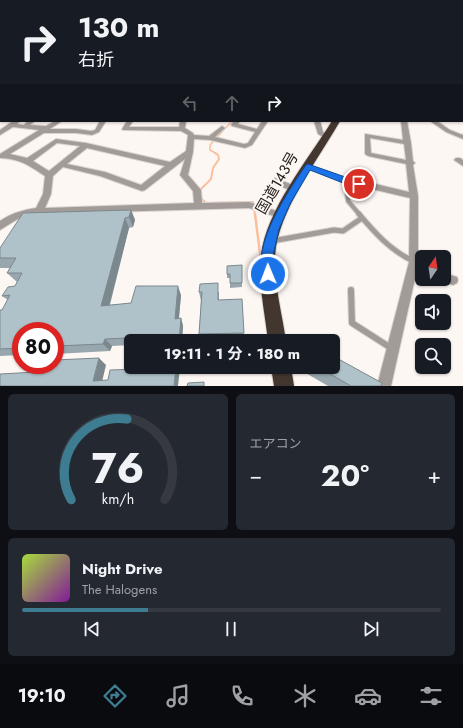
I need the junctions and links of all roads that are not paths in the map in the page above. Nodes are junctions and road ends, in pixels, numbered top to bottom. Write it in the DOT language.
graph roads {
  1 [pos="31,122"];
  2 [pos="57,122"];
  3 [pos="102,122"];
  4 [pos="129,122"];
  5 [pos="183,122"];
  6 [pos="236,122"];
  7 [pos="264,122"];
  8 [pos="317,122"];
  9 [pos="335,122"];
  10 [pos="404,122"];
  11 [pos="14,123"];
  12 [pos="440,123"];
  13 [pos="25,126"];
  14 [pos="222,128"];
  15 [pos="182,129"];
  16 [pos="44,130"];
  17 [pos="259,131"];
  18 [pos="0,133"];
  19 [pos="191,137"];
  20 [pos="327,137"];
  21 [pos="463,137"];
  22 [pos="213,139"];
  23 [pos="408,143"];
  24 [pos="86,145"];
  25 [pos="190,152"];
  26 [pos="2,156"];
  27 [pos="28,161"];
  28 [pos="411,163"];
  29 [pos="62,165"];
  30 [pos="171,165"];
  31 [pos="308,167"];
  32 [pos="49,176"];
  33 [pos="346,180"];
  34 [pos="275,181"];
  35 [pos="295,189"];
  36 [pos="414,196"];
  37 [pos="198,206"];
  38 [pos="39,211"];
  39 [pos="23,213"];
  40 [pos="280,215"];
  41 [pos="362,218"];
  42 [pos="15,224"];
  43 [pos="0,226"];
  44 [pos="270,242"];
  45 [pos="415,262"];
  46 [pos="415,266"];
  47 [pos="415,271"];
  48 [pos="351,290"];
  49 [pos="277,334"];
  50 [pos="393,349"];
  51 [pos="283,374"];
  52 [pos="284,386"];
  53 [pos="384,386"];
  1 -- 13 [label="street"];
  2 -- 16 [label="street"];
  3 -- 16 [label="street"];
  4 -- 15 [label="street"];
  5 -- 15 [label="street"];
  6 -- 17 [label="street"];
  7 -- 17 [label="street"];
  8 -- 20 [label="street"];
  9 -- 20 [label="highway, 国道143号"];
  10 -- 23 [label="street"];
  11 -- 13 [label="street"];
  11 -- 18 [label="street"];
  12 -- 21 [label="street"];
  13 -- 16 [label="street"];
  14 -- 22 [label="street"];
  15 -- 19 [label="street"];
  16 -- 26 [label="street"];
  17 -- 22 [label="street"];
  19 -- 22 [label="street"];
  19 -- 25 [label="street"];
  20 -- 31 [label="highway, 国道143号"];
  23 -- 28 [label="street"];
  23 -- 28 [label="street"];
  24 -- 27 [label="street"];
  24 -- 29 [label="street"];
  24 -- 30 [label="street"];
  25 -- 30 [label="street"];
  25 -- 37 [label="street"];
  26 -- 27 [label="street"];
  27 -- 32 [label="street"];
  28 -- 36 [label="street"];
  29 -- 30 [label="street"];
  29 -- 32 [label="street"];
  31 -- 33 [label="lane"];
  31 -- 35 [label="highway, 国道143号"];
  32 -- 38 [label="street"];
  33 -- 36 [label="street"];
  33 -- 41 [label="lane"];
  34 -- 35 [label="street"];
  35 -- 40 [label="highway, 国道143号"];
  36 -- 45 [label="street"];
  37 -- 38 [label="street"];
  37 -- 40 [label="street"];
  38 -- 39 [label="street"];
  39 -- 42 [label="lane"];
  39 -- 43 [label="street"];
  40 -- 44 [label="highway, 国道143号"];
  41 -- 44 [label="lane"];
  41 -- 46 [label="lane"];
  44 -- 49 [label="highway, 国道143号"];
  47 -- 50 [label="street"];
  48 -- 50 [label="lane"];
  50 -- 53 [label="street"];
  51 -- 52 [label="highway"];
}
